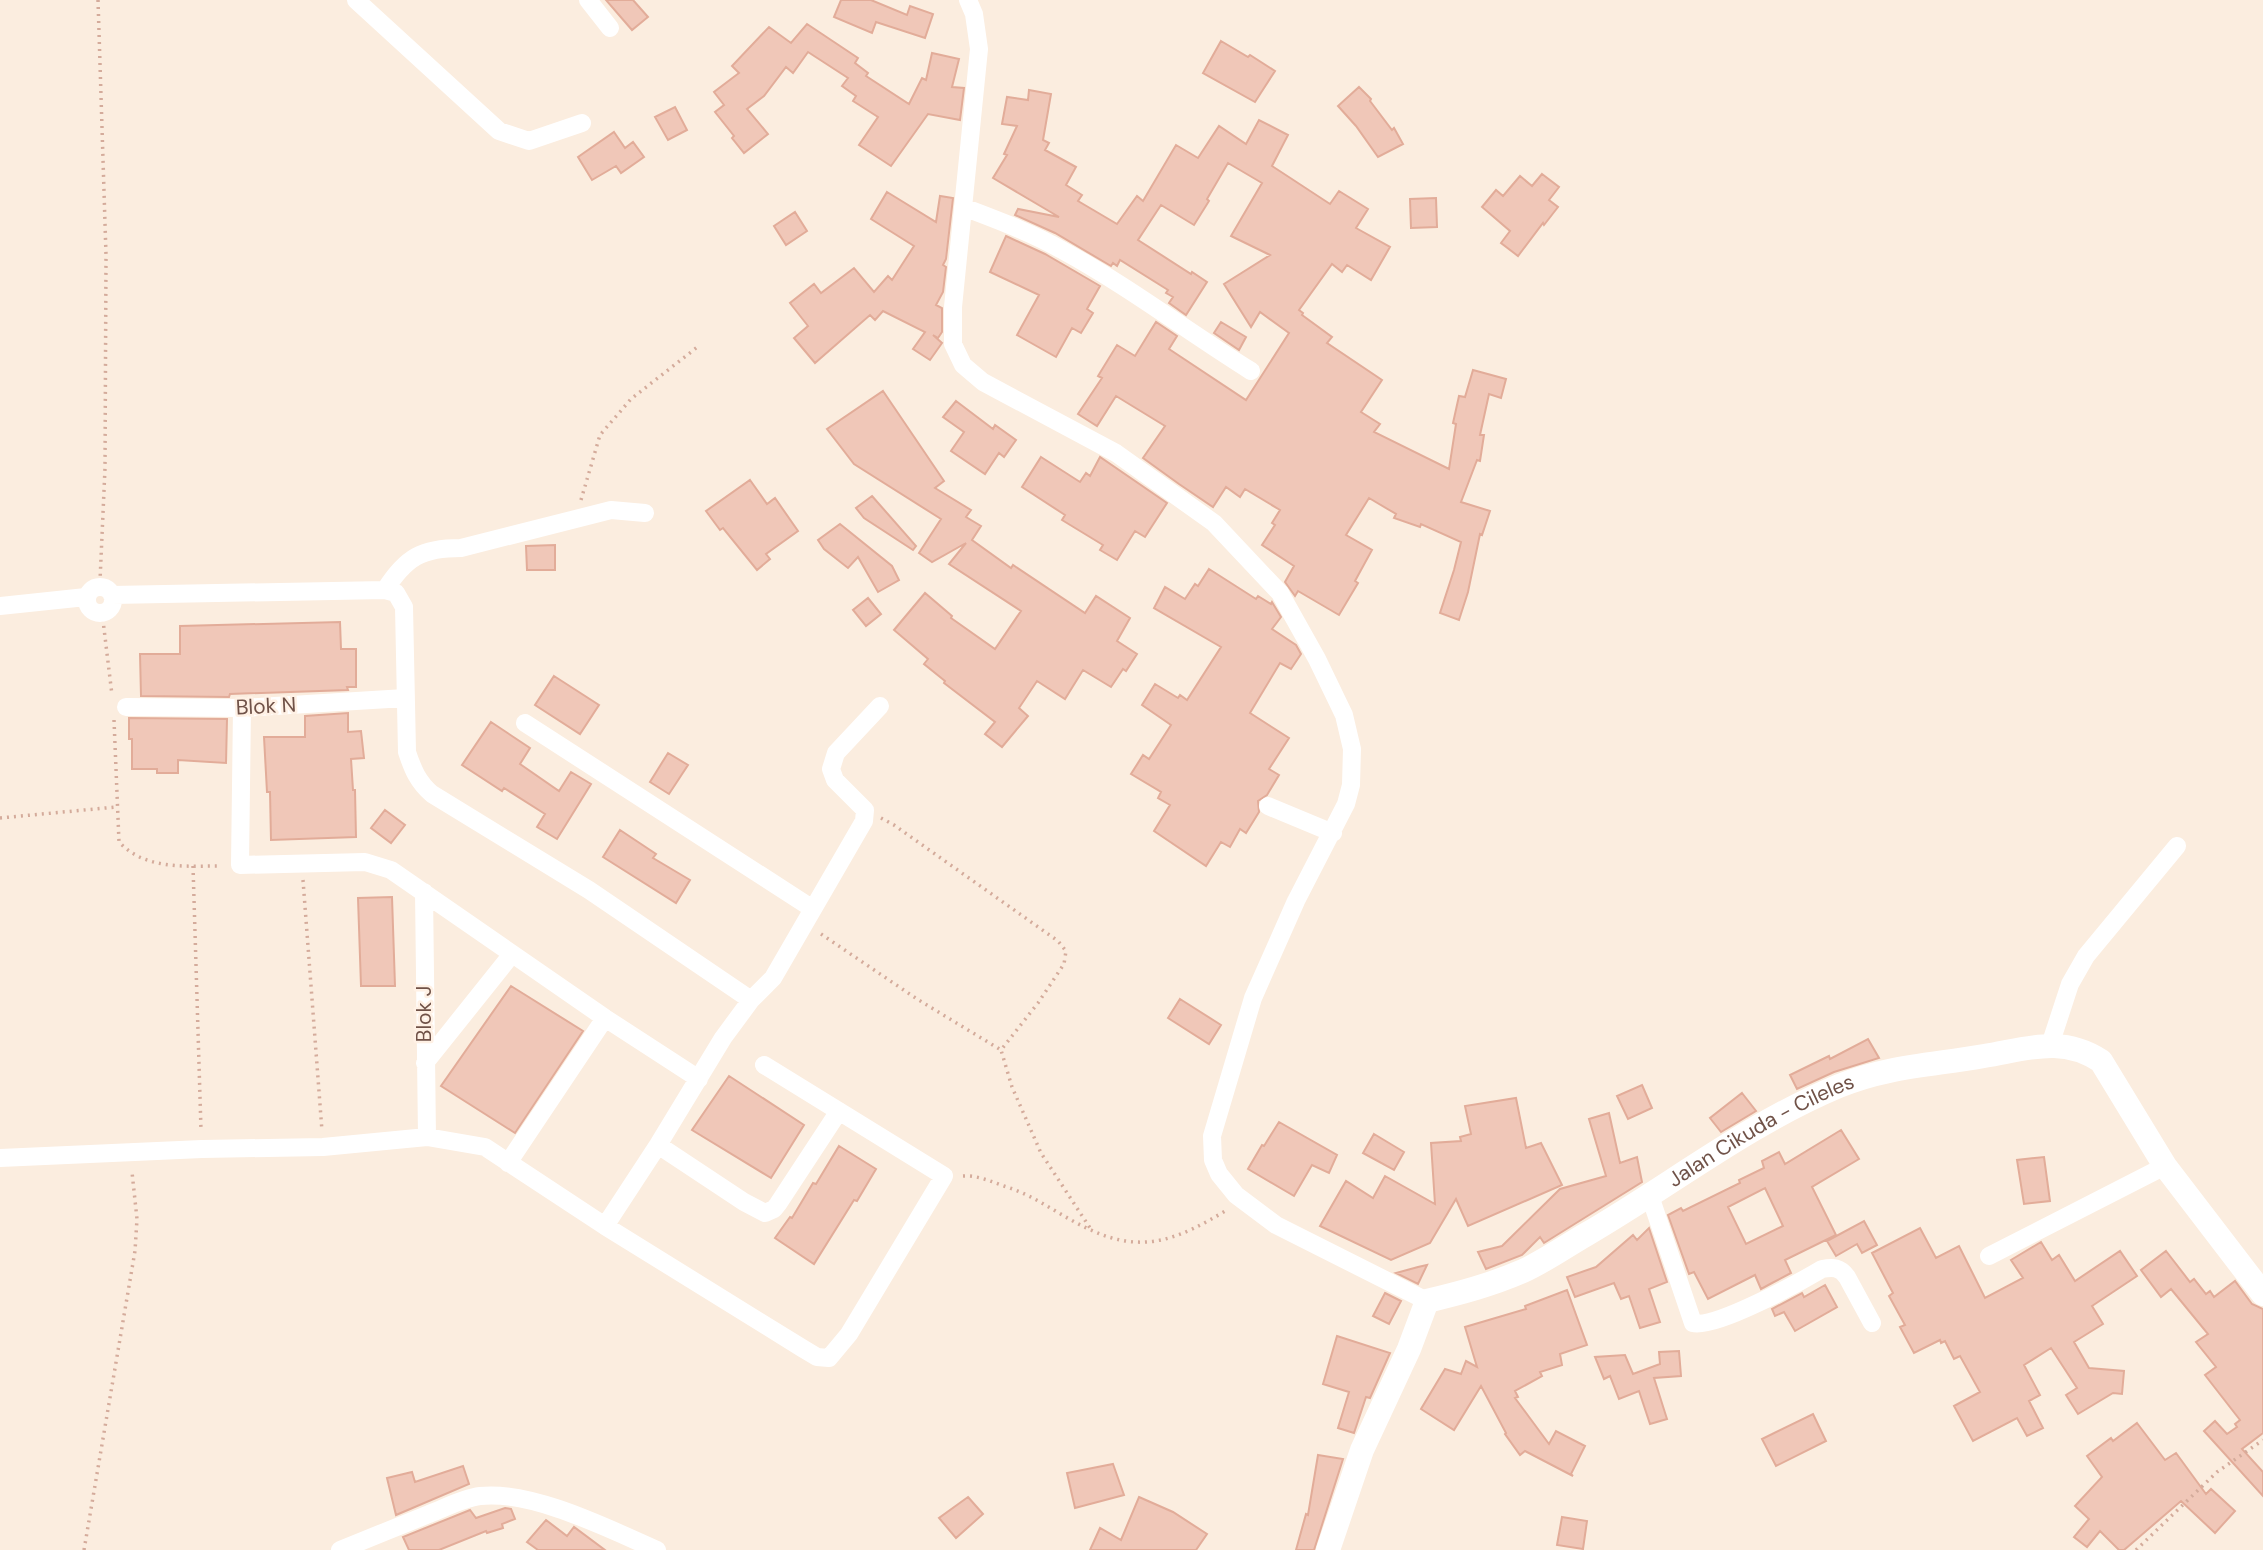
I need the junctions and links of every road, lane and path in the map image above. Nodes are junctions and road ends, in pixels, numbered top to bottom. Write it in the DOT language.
graph roads {
  1 [pos="98,0"];
  2 [pos="356,0"];
  3 [pos="968,0"];
  4 [pos="594,2"];
  5 [pos="610,28"];
  6 [pos="582,123"];
  7 [pos="963,207"];
  8 [pos="700,345"];
  9 [pos="1251,371"];
  10 [pos="645,513"];
  11 [pos="576,519"];
  12 [pos="385,590"];
  13 [pos="100,593"];
  14 [pos="0,606"];
  15 [pos="102,612"];
  16 [pos="112,695"];
  17 [pos="405,698"];
  18 [pos="880,706"];
  19 [pos="120,708"];
  20 [pos="242,708"];
  21 [pos="525,723"];
  22 [pos="1268,806"];
  23 [pos="117,807"];
  24 [pos="865,810"];
  25 [pos="0,818"];
  26 [pos="1333,833"];
  27 [pos="2177,846"];
  28 [pos="301,864"];
  29 [pos="240,865"];
  30 [pos="192,866"];
  31 [pos="424,892"];
  32 [pos="808,916"];
  33 [pos="512,954"];
  34 [pos="751,999"];
  35 [pos="605,1018"];
  36 [pos="2050,1045"];
  37 [pos="1001,1050"];
  38 [pos="425,1063"];
  39 [pos="764,1065"];
  40 [pos="699,1079"];
  41 [pos="839,1111"];
  42 [pos="427,1137"];
  43 [pos="658,1146"];
  44 [pos="323,1147"];
  45 [pos="202,1149"];
  46 [pos="130,1153"];
  47 [pos="0,1158"];
  48 [pos="508,1163"];
  49 [pos="2165,1166"];
  50 [pos="944,1176"];
  51 [pos="1650,1196"];
  52 [pos="1244,1201"];
  53 [pos="605,1226"];
  54 [pos="1092,1231"];
  55 [pos="1989,1256"];
  56 [pos="2263,1294"];
  57 [pos="1427,1301"];
  58 [pos="1872,1323"];
  59 [pos="2263,1440"];
  60 [pos="84,1550"];
  61 [pos="340,1550"];
  62 [pos="657,1550"];
  63 [pos="1328,1550"];
  64 [pos="2136,1550"];
  1 -- 13 [label="path"];
  2 -- 6 [label="street"];
  3 -- 7 [label="street"];
  4 -- 5 [label="street"];
  7 -- 9 [label="street"];
  7 -- 26 [label="street"];
  8 -- 11 [label="path"];
  10 -- 11 [label="street"];
  11 -- 12 [label="street"];
  12 -- 13 [label="street"];
  12 -- 17 [label="street"];
  13 -- 14 [label="street"];
  13 -- 15 [label="street"];
  15 -- 16 [label="path"];
  17 -- 20 [label="street, Blok N"];
  17 -- 34 [label="street"];
  18 -- 24 [label="street"];
  19 -- 20 [label="street, Blok N"];
  19 -- 23 [label="path"];
  20 -- 29 [label="street"];
  21 -- 32 [label="street"];
  22 -- 26 [label="street"];
  23 -- 25 [label="path"];
  23 -- 30 [label="path"];
  24 -- 32 [label="street"];
  24 -- 37 [label="path"];
  26 -- 52 [label="street"];
  27 -- 36 [label="street"];
  28 -- 29 [label="street"];
  28 -- 31 [label="street"];
  28 -- 44 [label="path"];
  29 -- 30 [label="path"];
  30 -- 45 [label="path"];
  31 -- 33 [label="street"];
  31 -- 38 [label="street, Blok J"];
  32 -- 34 [label="street"];
  32 -- 37 [label="path"];
  33 -- 35 [label="street"];
  33 -- 38 [label="street"];
  34 -- 40 [label="street"];
  35 -- 40 [label="street"];
  35 -- 48 [label="street"];
  36 -- 49 [label="street, Jalan Cikuda - Cileles"];
  36 -- 51 [label="street, Jalan Cikuda - Cileles"];
  37 -- 54 [label="path"];
  38 -- 42 [label="street, Blok J"];
  39 -- 41 [label="street"];
  40 -- 43 [label="street"];
  41 -- 43 [label="street"];
  41 -- 50 [label="street"];
  42 -- 44 [label="street"];
  42 -- 48 [label="street"];
  43 -- 53 [label="street"];
  44 -- 45 [label="street"];
  45 -- 46 [label="street"];
  46 -- 47 [label="street"];
  46 -- 60 [label="path"];
  48 -- 53 [label="street"];
  49 -- 55 [label="street"];
  49 -- 56 [label="street, Jalan Cikuda - Cileles"];
  50 -- 53 [label="street"];
  50 -- 54 [label="path"];
  51 -- 57 [label="street, Jalan Cikuda - Cileles"];
  51 -- 58 [label="street"];
  52 -- 54 [label="path"];
  52 -- 57 [label="street"];
  57 -- 63 [label="street"];
  59 -- 64 [label="path"];
  61 -- 62 [label="street"];
}
